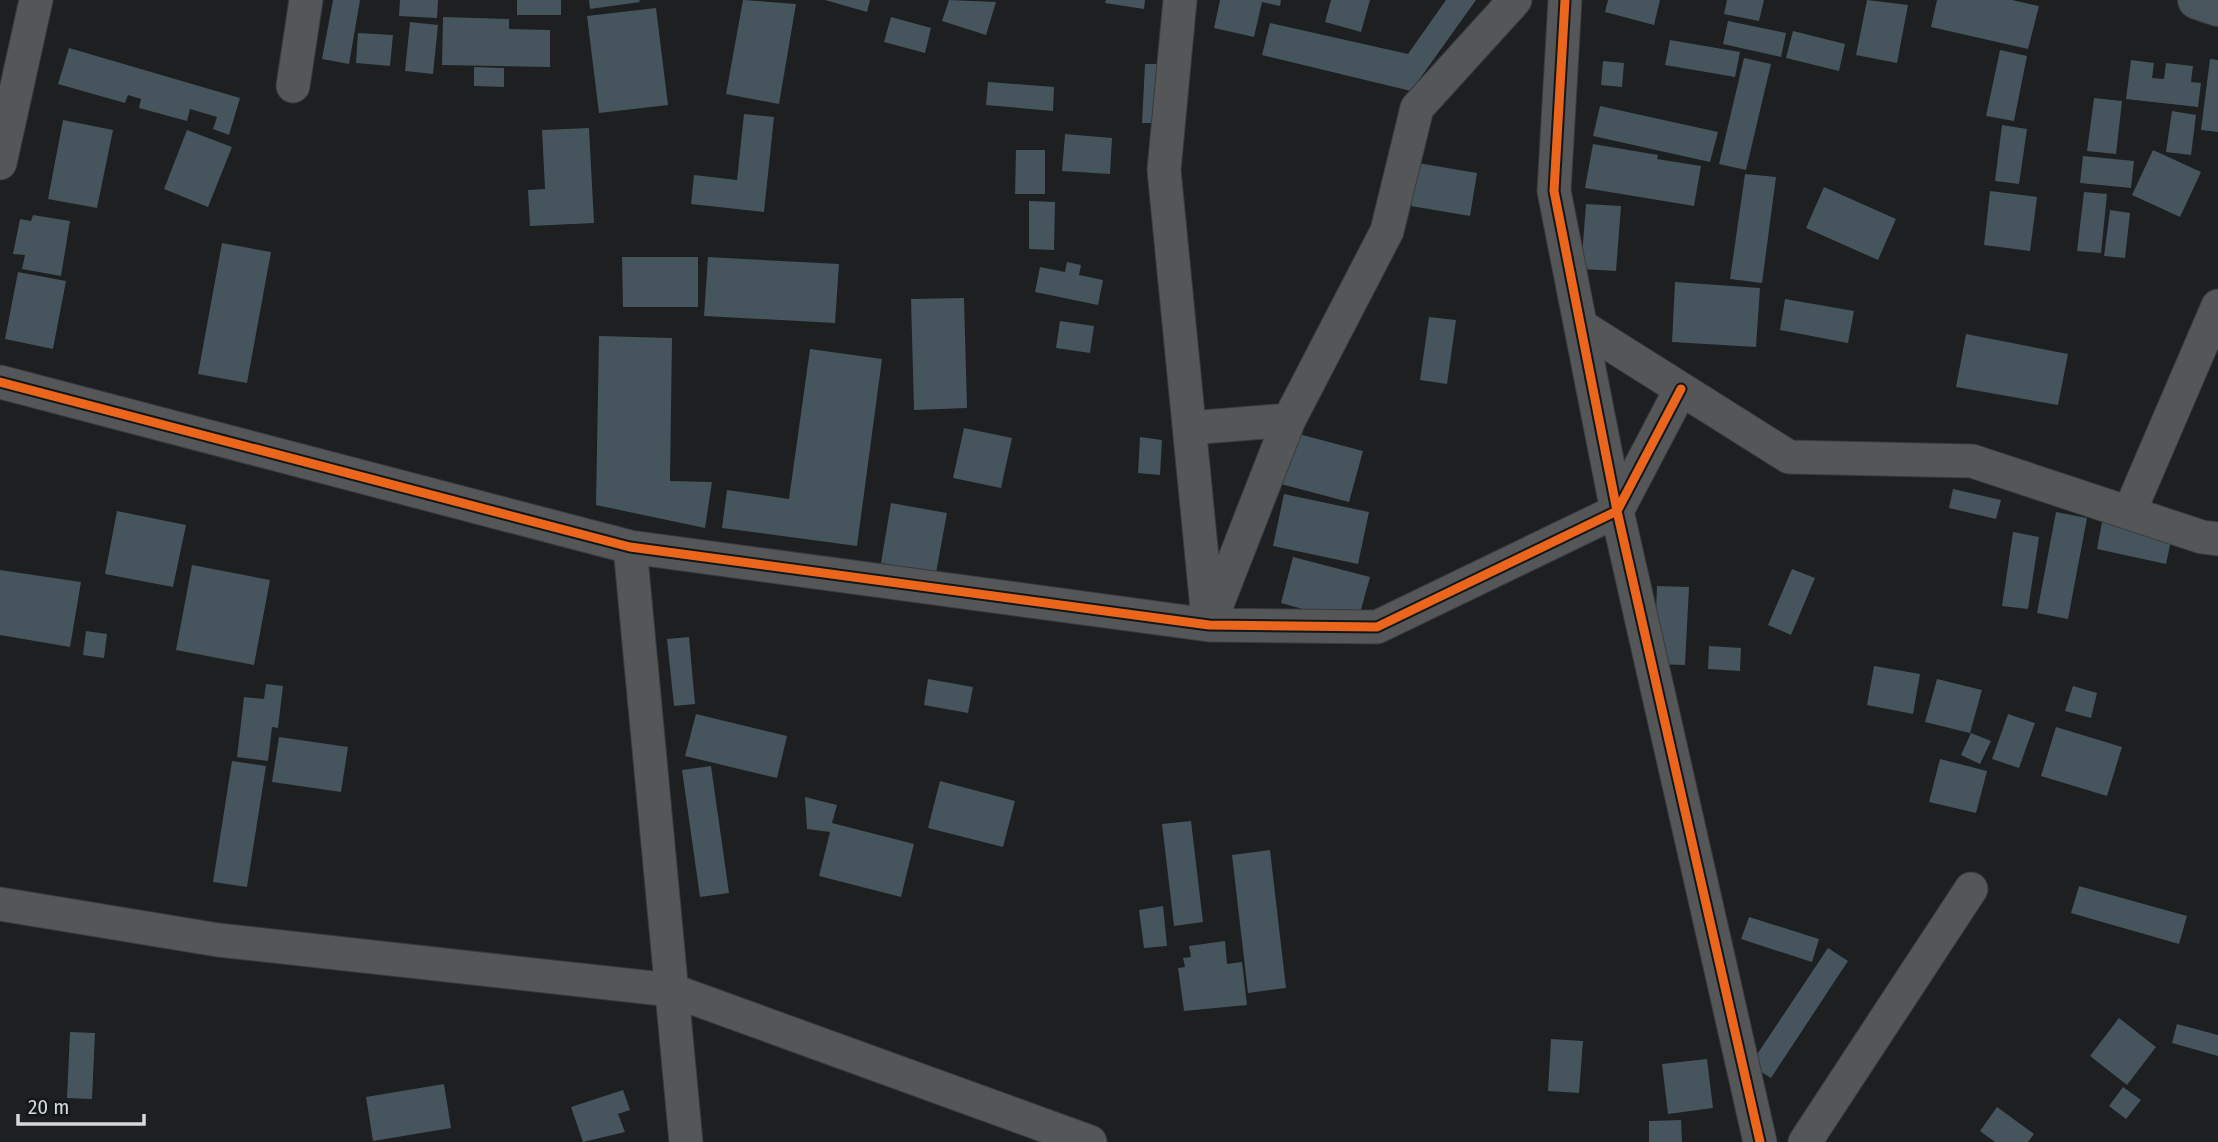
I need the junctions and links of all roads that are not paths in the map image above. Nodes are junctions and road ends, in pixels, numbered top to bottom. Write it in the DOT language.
graph roads {
  1 [pos="36,0"];
  2 [pos="306,0"];
  3 [pos="1180,0"];
  4 [pos="1515,0"];
  5 [pos="1565,0"];
  6 [pos="2197,0"];
  7 [pos="2218,7"];
  8 [pos="293,86"];
  9 [pos="0,163"];
  10 [pos="2218,306"];
  11 [pos="1581,326"];
  12 [pos="0,382"];
  13 [pos="1681,389"];
  14 [pos="1289,420"];
  15 [pos="1190,428"];
  16 [pos="1617,511"];
  17 [pos="2129,513"];
  18 [pos="2210,538"];
  19 [pos="630,547"];
  20 [pos="2218,566"];
  21 [pos="1209,625"];
  22 [pos="1971,889"];
  23 [pos="0,904"];
  24 [pos="671,990"];
  25 [pos="685,1142"];
  26 [pos="1090,1142"];
  27 [pos="1760,1142"];
  28 [pos="1805,1142"];
  1 -- 9 [label="street"];
  2 -- 8 [label="street"];
  3 -- 15 [label="street"];
  4 -- 14 [label="street"];
  5 -- 11 [label="street"];
  6 -- 7 [label="main road"];
  10 -- 17 [label="street"];
  11 -- 13 [label="street"];
  11 -- 16 [label="street"];
  12 -- 19 [label="street"];
  13 -- 16 [label="street"];
  13 -- 17 [label="street"];
  14 -- 15 [label="street"];
  14 -- 21 [label="street"];
  15 -- 21 [label="street"];
  16 -- 21 [label="street"];
  16 -- 27 [label="street"];
  17 -- 18 [label="street"];
  18 -- 20 [label="street"];
  19 -- 21 [label="street"];
  19 -- 24 [label="street"];
  22 -- 28 [label="street"];
  23 -- 24 [label="street"];
  24 -- 25 [label="street"];
  24 -- 26 [label="street"];
}
